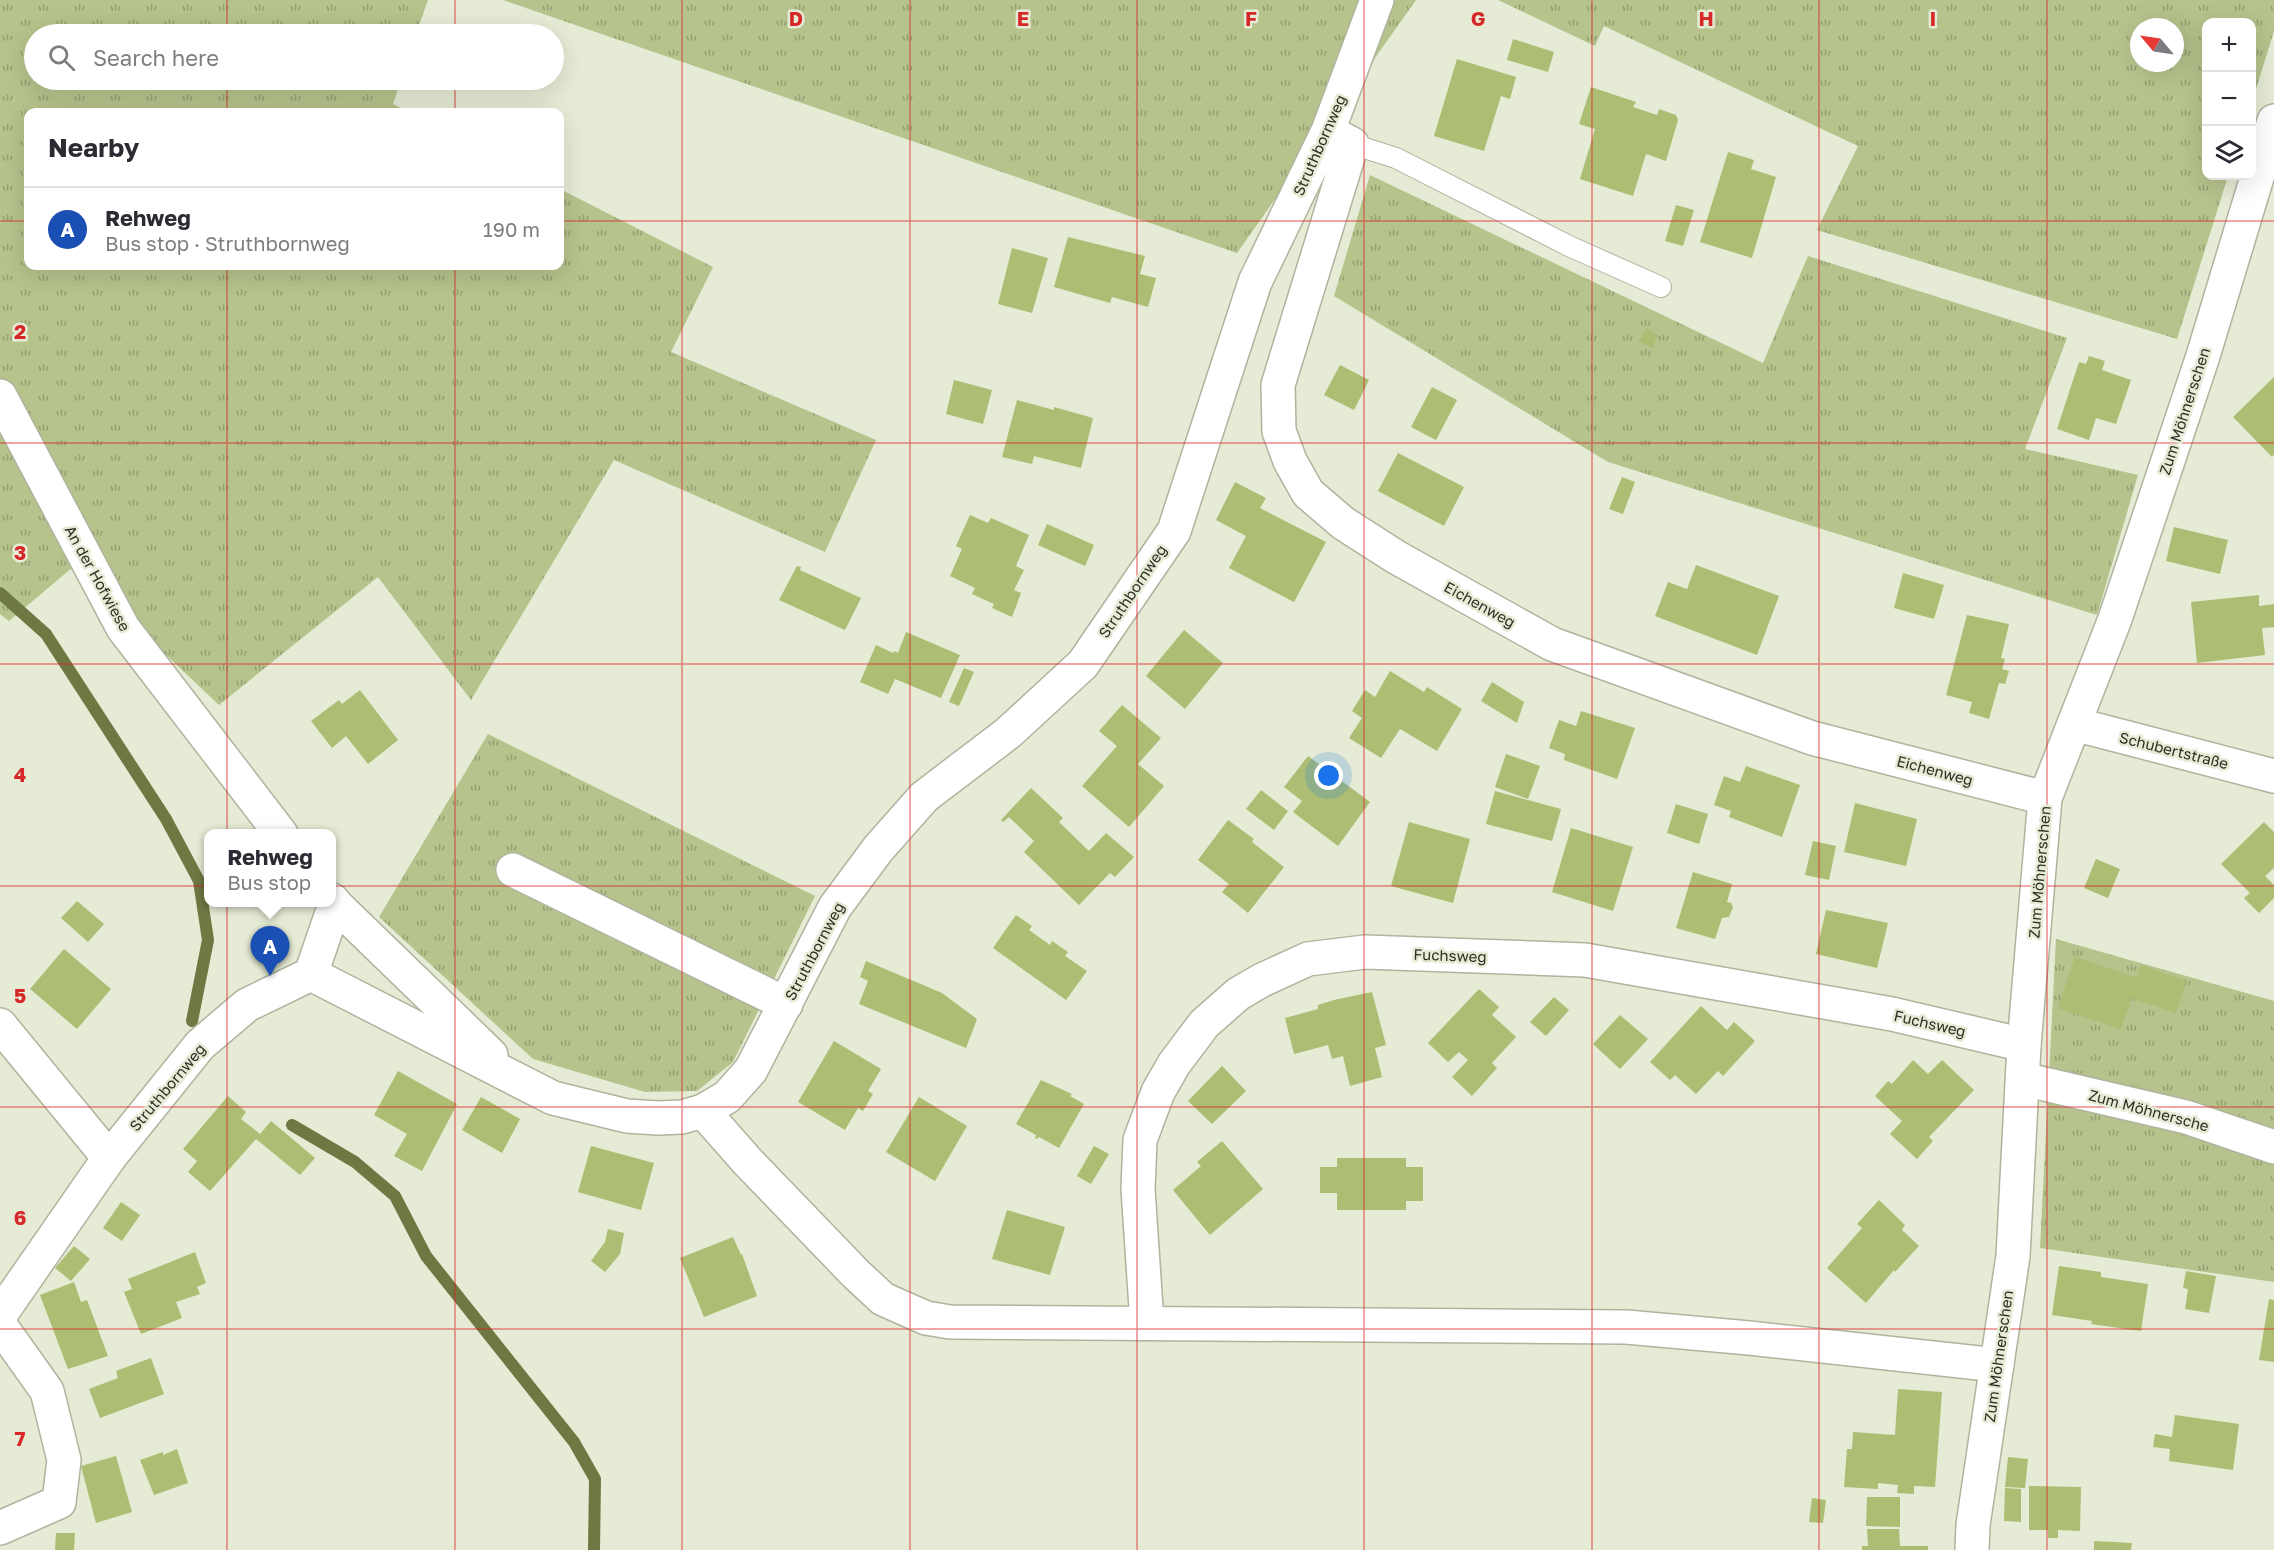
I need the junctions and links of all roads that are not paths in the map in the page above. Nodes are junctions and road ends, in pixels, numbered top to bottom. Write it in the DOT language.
graph roads {
  1 [pos="1377,0"];
  2 [pos="2274,121"];
  3 [pos="1340,138"];
  4 [pos="1661,287"];
  5 [pos="0,396"];
  6 [pos="2074,724"];
  7 [pos="2274,776"];
  8 [pos="2045,798"];
  9 [pos="276,829"];
  10 [pos="513,870"];
  11 [pos="336,905"];
  12 [pos="331,907"];
  13 [pos="311,974"];
  14 [pos="786,1004"];
  15 [pos="0,1025"];
  16 [pos="2024,1045"];
  17 [pos="2023,1078"];
  18 [pos="518,1080"];
  19 [pos="703,1111"];
  20 [pos="2274,1147"];
  21 [pos="109,1158"];
  22 [pos="0,1315"];
  23 [pos="1147,1323"];
  24 [pos="0,1325"];
  25 [pos="1996,1365"];
  26 [pos="0,1528"];
  27 [pos="1972,1550"];
  1 -- 3 [label="street, Struthbornweg"];
  2 -- 6 [label="street, Zum Möhnerschen"];
  3 -- 4 [label="lane, Struthbornweg"];
  3 -- 8 [label="street, Eichenweg"];
  3 -- 14 [label="street, Struthbornweg"];
  5 -- 9 [label="street, An der Hofwiese"];
  6 -- 7 [label="street, Schubertstraße"];
  6 -- 8 [label="street, Zum Möhnerschen"];
  8 -- 16 [label="street, Zum Möhnerschen"];
  10 -- 14 [label="street"];
  11 -- 18 [label="street"];
  12 -- 13 [label="street"];
  13 -- 18 [label="street, Struthbornweg"];
  13 -- 21 [label="street, Struthbornweg"];
  14 -- 19 [label="street, Struthbornweg"];
  15 -- 21 [label="street"];
  16 -- 17 [label="street, Zum Möhnerschen"];
  16 -- 23 [label="street, Fuchsweg"];
  17 -- 20 [label="street, Zum Möhnersche"];
  17 -- 25 [label="street, Zum Möhnerschen"];
  18 -- 19 [label="street, Struthbornweg"];
  19 -- 23 [label="street"];
  21 -- 22 [label="street, Struthbornweg"];
  23 -- 25 [label="street"];
  24 -- 26 [label="street"];
  25 -- 27 [label="street, Zum Möhnerschen"];
}
